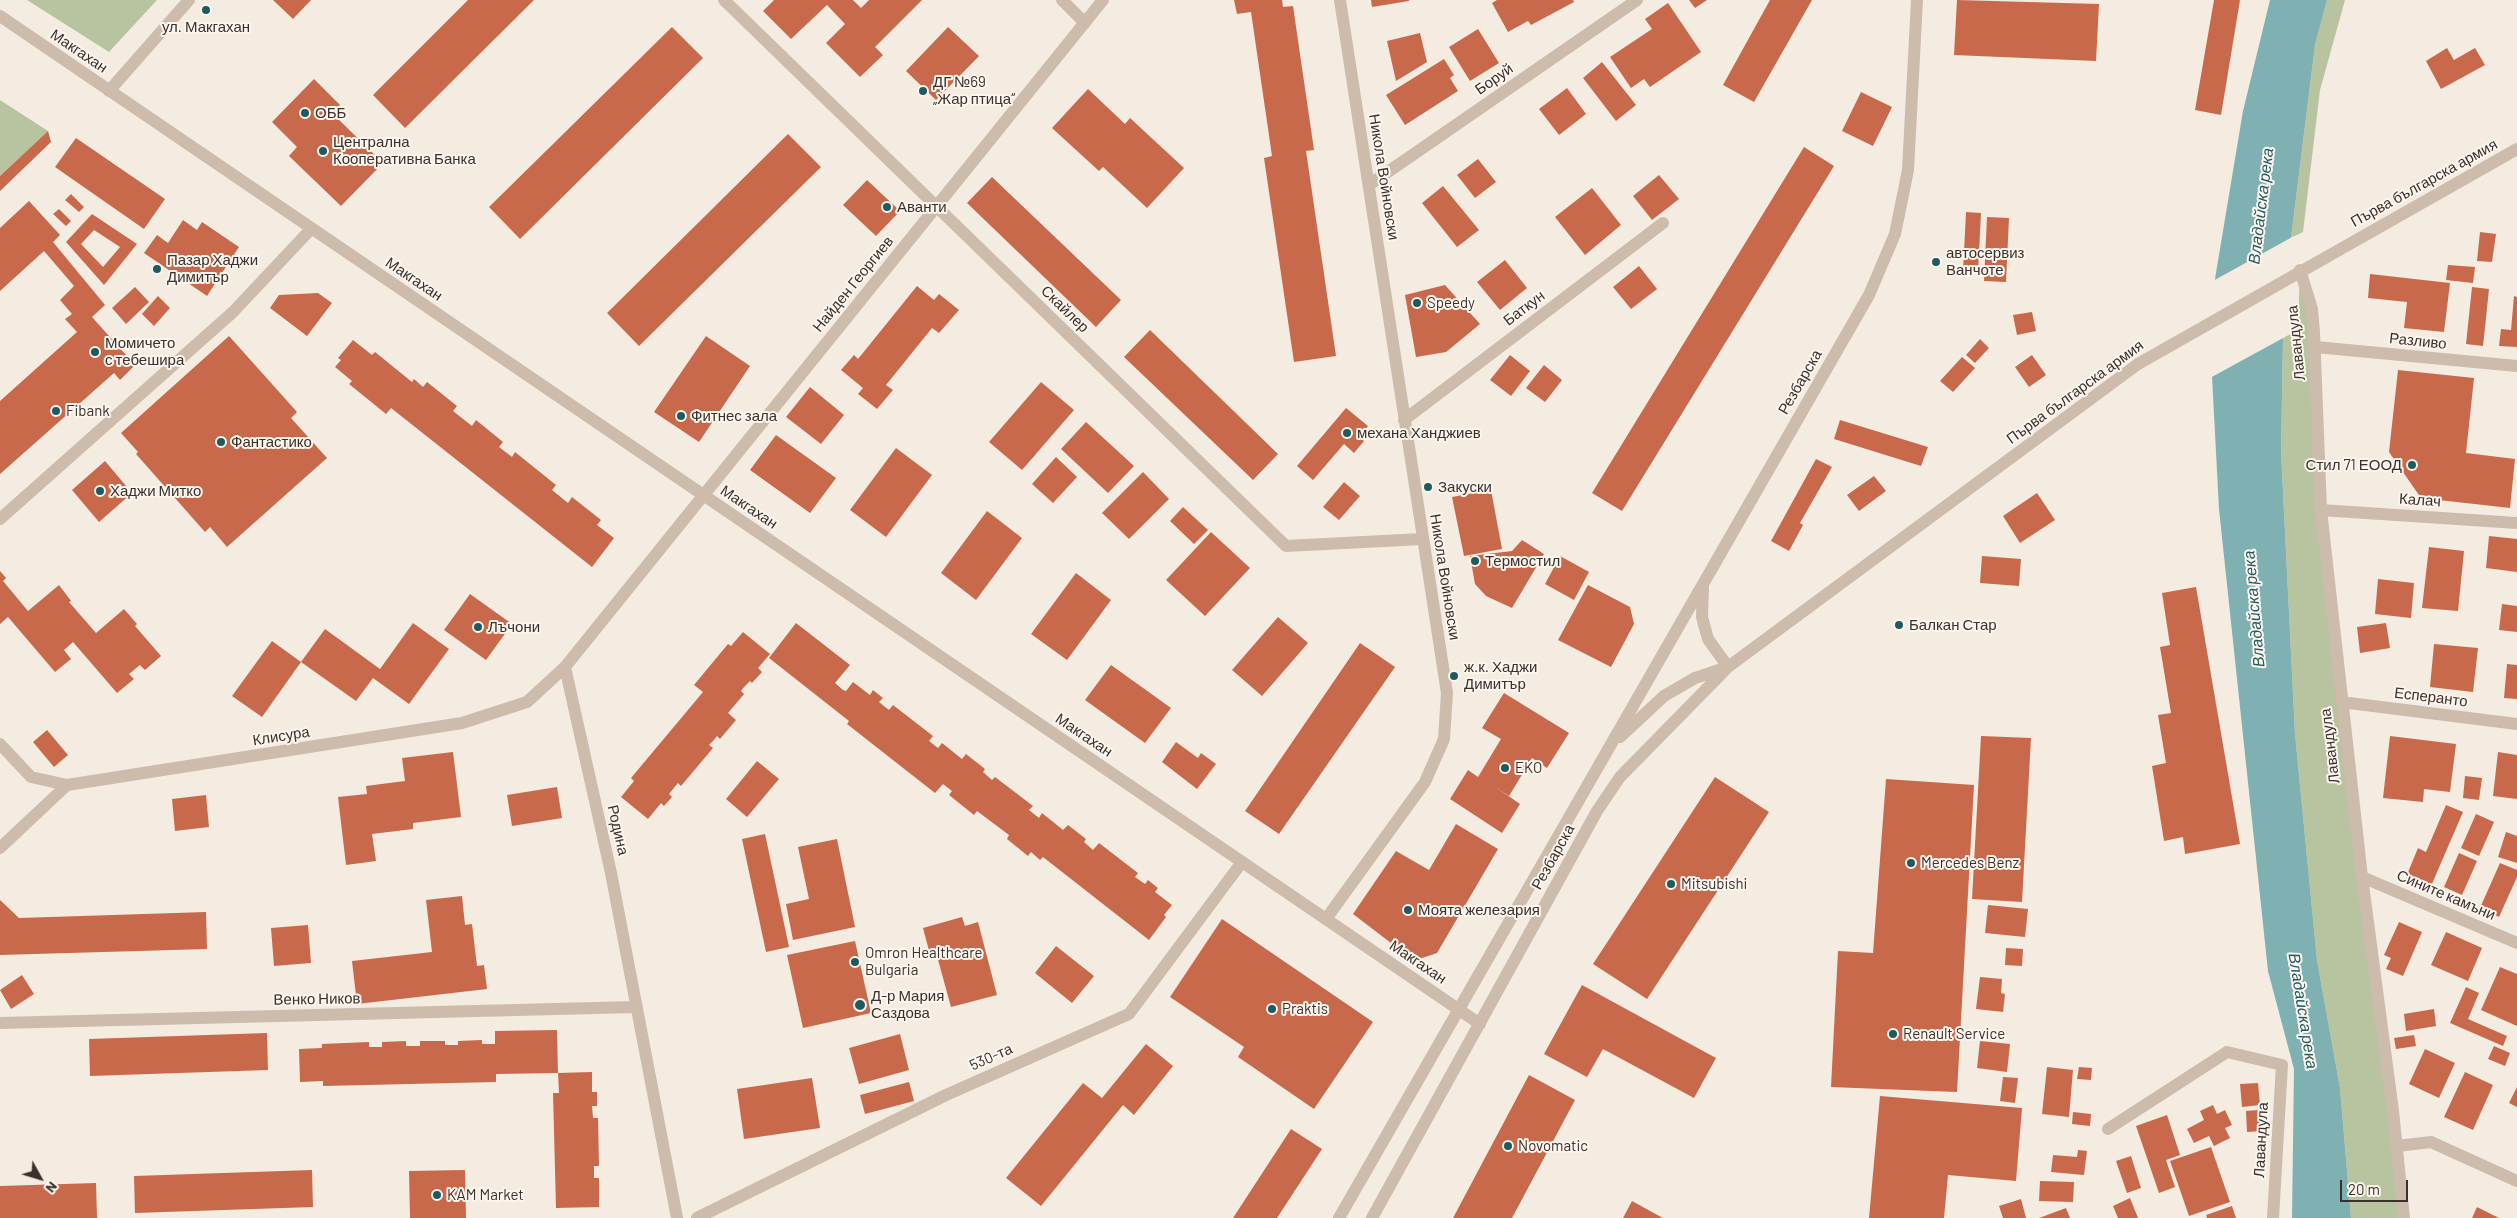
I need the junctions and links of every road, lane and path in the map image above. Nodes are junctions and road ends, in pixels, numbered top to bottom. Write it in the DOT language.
graph roads {
  1 [pos="189,0"];
  2 [pos="724,0"];
  3 [pos="1062,0"];
  4 [pos="1103,0"];
  5 [pos="1340,0"];
  6 [pos="1637,0"];
  7 [pos="1917,0"];
  8 [pos="0,16"];
  9 [pos="1084,23"];
  10 [pos="109,91"];
  11 [pos="2517,149"];
  12 [pos="1369,185"];
  13 [pos="936,207"];
  14 [pos="1663,223"];
  15 [pos="311,228"];
  16 [pos="2300,270"];
  17 [pos="2316,347"];
  18 [pos="2517,366"];
  19 [pos="1404,420"];
  20 [pos="703,496"];
  21 [pos="2321,510"];
  22 [pos="0,519"];
  23 [pos="2517,523"];
  24 [pos="1422,540"];
  25 [pos="1702,584"];
  26 [pos="565,667"];
  27 [pos="1728,667"];
  28 [pos="2341,702"];
  29 [pos="2517,724"];
  30 [pos="0,744"];
  31 [pos="1609,747"];
  32 [pos="67,785"];
  33 [pos="0,848"];
  34 [pos="1242,862"];
  35 [pos="2362,877"];
  36 [pos="1326,919"];
  37 [pos="2517,943"];
  38 [pos="635,1007"];
  39 [pos="1459,1010"];
  40 [pos="0,1023"];
  41 [pos="1480,1024"];
  42 [pos="2108,1129"];
  43 [pos="2397,1146"];
  44 [pos="2517,1181"];
  45 [pos="677,1218"];
  46 [pos="697,1218"];
  47 [pos="1339,1218"];
  48 [pos="1372,1218"];
  49 [pos="2273,1218"];
  50 [pos="2404,1218"];
  1 -- 10 [label="street"];
  2 -- 13 [label="street, Скайлер"];
  3 -- 9 [label="street"];
  4 -- 9 [label="street, Найден Георгиев"];
  5 -- 12 [label="street, Никола Войновски"];
  6 -- 12 [label="street, Боруй"];
  7 -- 25 [label="street, Резбарска"];
  8 -- 10 [label="street, Макгахан"];
  9 -- 13 [label="street, Найден Георгиев"];
  10 -- 15 [label="street, Макгахан"];
  11 -- 16 [label="street, Първа българска армия"];
  12 -- 19 [label="street, Никола Войновски"];
  13 -- 20 [label="street, Найден Георгиев"];
  13 -- 24 [label="street, Скайлер"];
  14 -- 19 [label="street, Баткун"];
  15 -- 20 [label="street, Макгахан"];
  15 -- 22 [label="street"];
  16 -- 17 [label="street, Лавандула"];
  16 -- 27 [label="street, Първа българска армия"];
  17 -- 18 [label="street, Разливо"];
  17 -- 21 [label="street, Лавандула"];
  19 -- 24 [label="street, Никола Войновски"];
  20 -- 26 [label="street"];
  20 -- 34 [label="street, Макгахан"];
  21 -- 23 [label="street, Калач"];
  21 -- 28 [label="street, Лавандула"];
  24 -- 36 [label="street, Никола Войновски"];
  25 -- 27 [label="street"];
  25 -- 31 [label="street, Резбарска"];
  26 -- 32 [label="street, Клисура"];
  26 -- 38 [label="street, Родина"];
  27 -- 31 [label="street, Резбарска"];
  27 -- 41 [label="street, Резбарска"];
  28 -- 29 [label="street, Есперанто"];
  28 -- 35 [label="street, Лавандула"];
  30 -- 32 [label="street, Клисура"];
  31 -- 39 [label="street, Резбарска"];
  32 -- 33 [label="street"];
  34 -- 36 [label="street, Макгахан"];
  34 -- 46 [label="street, 530-та"];
  35 -- 37 [label="street, Сините камъни"];
  35 -- 43 [label="street, Лавандула"];
  36 -- 39 [label="street, Макгахан"];
  38 -- 40 [label="street, Венко Ников"];
  38 -- 45 [label="street, Родина"];
  39 -- 41 [label="street, Макгахан"];
  39 -- 47 [label="street, Резбарска"];
  41 -- 48 [label="street, Резбарска"];
  42 -- 49 [label="street, Лавандула"];
  43 -- 44 [label="street"];
  43 -- 50 [label="street, Лавандула"];
}
